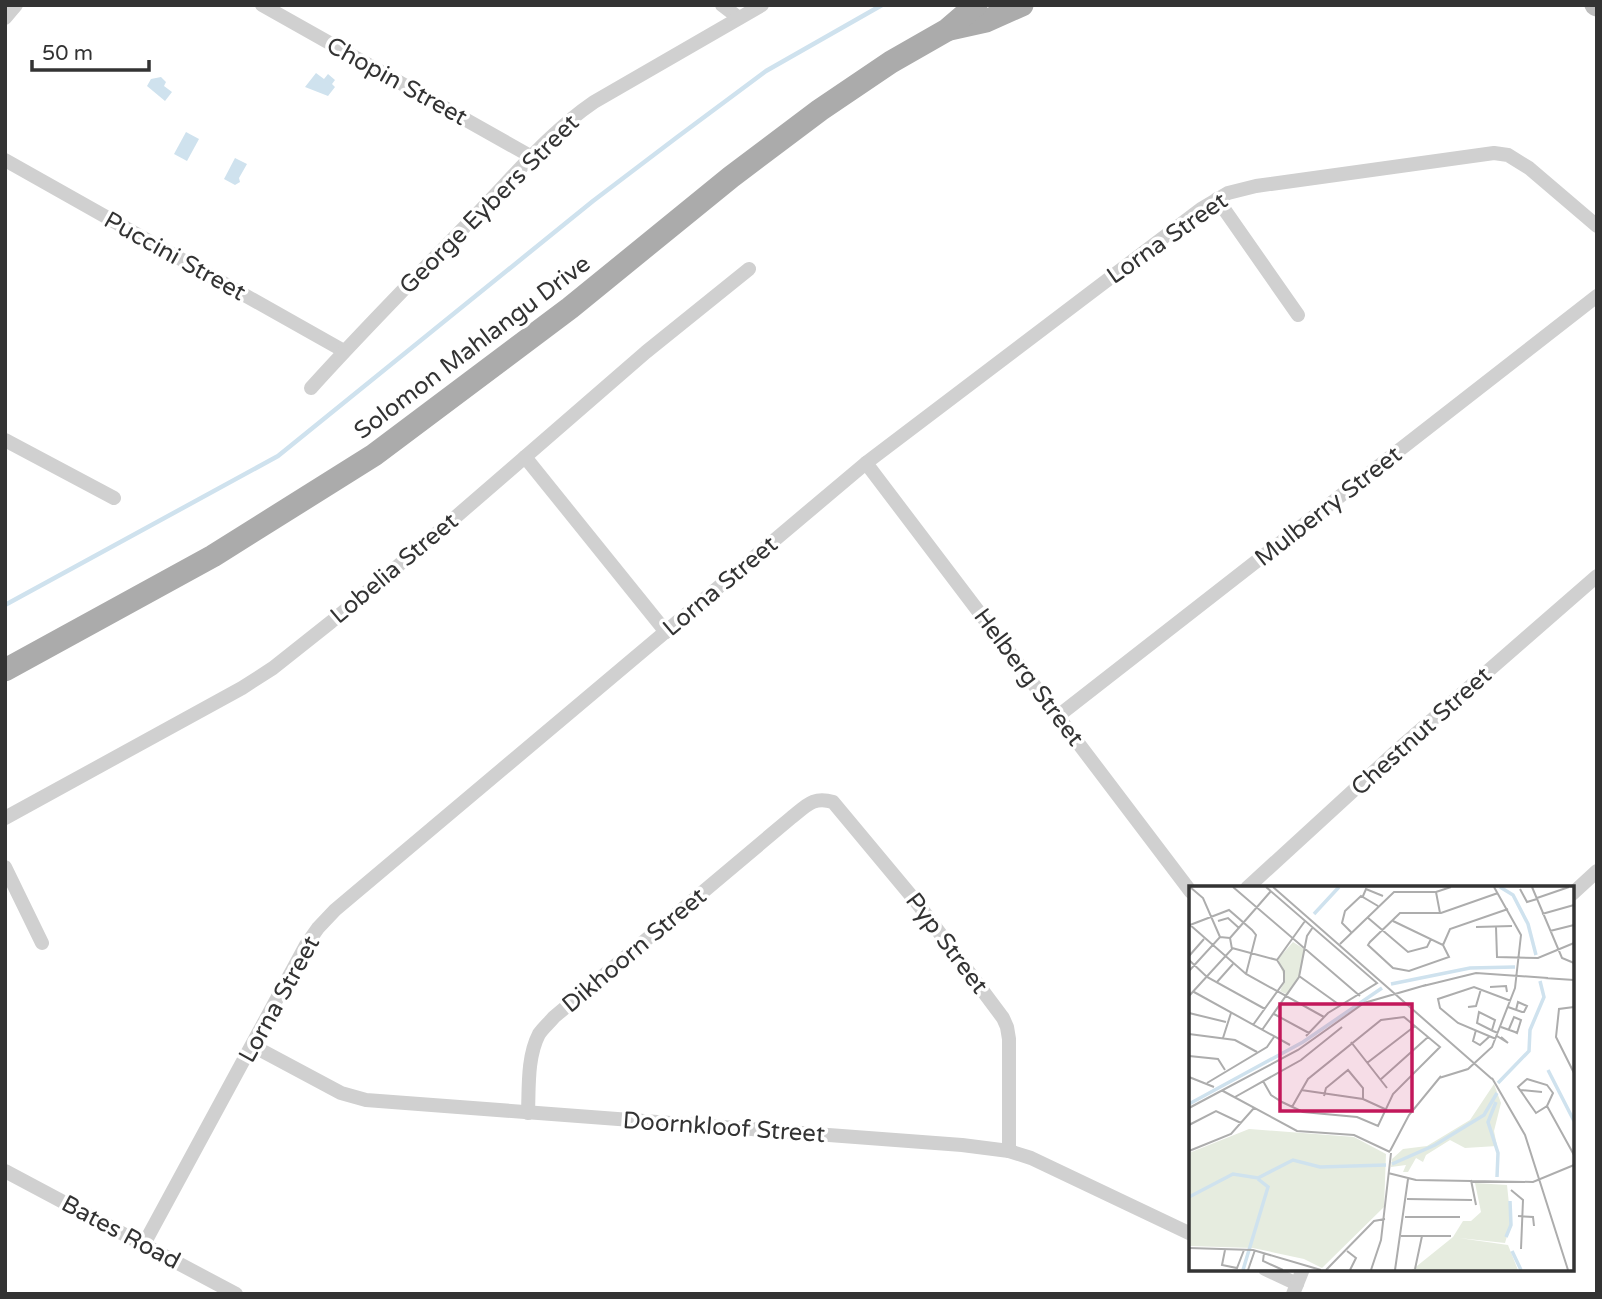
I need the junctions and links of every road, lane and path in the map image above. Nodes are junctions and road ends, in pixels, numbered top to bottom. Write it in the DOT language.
graph roads {
  1 [pos="16,5"];
  2 [pos="261,5"];
  3 [pos="722,5"];
  4 [pos="762,5"];
  5 [pos="976,5"];
  6 [pos="1022,5"];
  7 [pos="739,18"];
  8 [pos="5,19"];
  9 [pos="947,30"];
  10 [pos="532,157"];
  11 [pos="5,160"];
  12 [pos="1217,199"];
  13 [pos="1597,226"];
  14 [pos="750,269"];
  15 [pos="1597,296"];
  16 [pos="1298,315"];
  17 [pos="344,351"];
  18 [pos="311,388"];
  19 [pos="5,440"];
  20 [pos="525,457"];
  21 [pos="866,463"];
  22 [pos="114,498"];
  23 [pos="1597,576"];
  24 [pos="666,632"];
  25 [pos="5,670"];
  26 [pos="1058,716"];
  27 [pos="792,817"];
  28 [pos="5,818"];
  29 [pos="5,867"];
  30 [pos="1597,871"];
  31 [pos="1249,886"];
  32 [pos="1189,889"];
  33 [pos="1574,892"];
  34 [pos="42,943"];
  35 [pos="253,1046"];
  36 [pos="528,1113"];
  37 [pos="1009,1151"];
  38 [pos="5,1171"];
  39 [pos="1189,1233"];
  40 [pos="144,1244"];
  41 [pos="1268,1271"];
  42 [pos="1302,1271"];
  43 [pos="1295,1289"];
  44 [pos="236,1294"];
  1 -- 8 [label="street"];
  2 -- 10 [label="street, Chopin Street"];
  3 -- 7 [label="street"];
  4 -- 7 [label="street, George Eybers Street"];
  5 -- 9 [label="main road, Solomon Mahlangu Drive"];
  6 -- 9 [label="main road, Solomon Mahlangu Drive"];
  7 -- 10 [label="street, George Eybers Street"];
  9 -- 25 [label="main road, Solomon Mahlangu Drive"];
  10 -- 17 [label="street, George Eybers Street"];
  11 -- 17 [label="street, Puccini Street"];
  12 -- 13 [label="street, Lorna Street"];
  12 -- 16 [label="street"];
  12 -- 21 [label="street, Lorna Street"];
  14 -- 20 [label="street, Lobelia Street"];
  15 -- 26 [label="street, Mulberry Street"];
  17 -- 18 [label="street, George Eybers Street"];
  19 -- 22 [label="street"];
  20 -- 24 [label="street"];
  20 -- 28 [label="street, Lobelia Street"];
  21 -- 24 [label="street, Lorna Street"];
  21 -- 26 [label="street, Helberg Street"];
  23 -- 31 [label="street, Chestnut Street"];
  24 -- 35 [label="street, Lorna Street"];
  26 -- 32 [label="street, Helberg Street"];
  27 -- 36 [label="street, Dikhoorn Street"];
  27 -- 37 [label="street, Pyp Street"];
  29 -- 34 [label="street"];
  30 -- 33 [label="street"];
  35 -- 36 [label="street, Doornkloof Street"];
  35 -- 40 [label="street, Lorna Street"];
  36 -- 37 [label="street, Doornkloof Street"];
  37 -- 39 [label="street, Doornkloof Street"];
  38 -- 40 [label="street, Bates Road"];
  40 -- 44 [label="street, Bates Road"];
  41 -- 43 [label="street"];
  42 -- 43 [label="street"];
}
